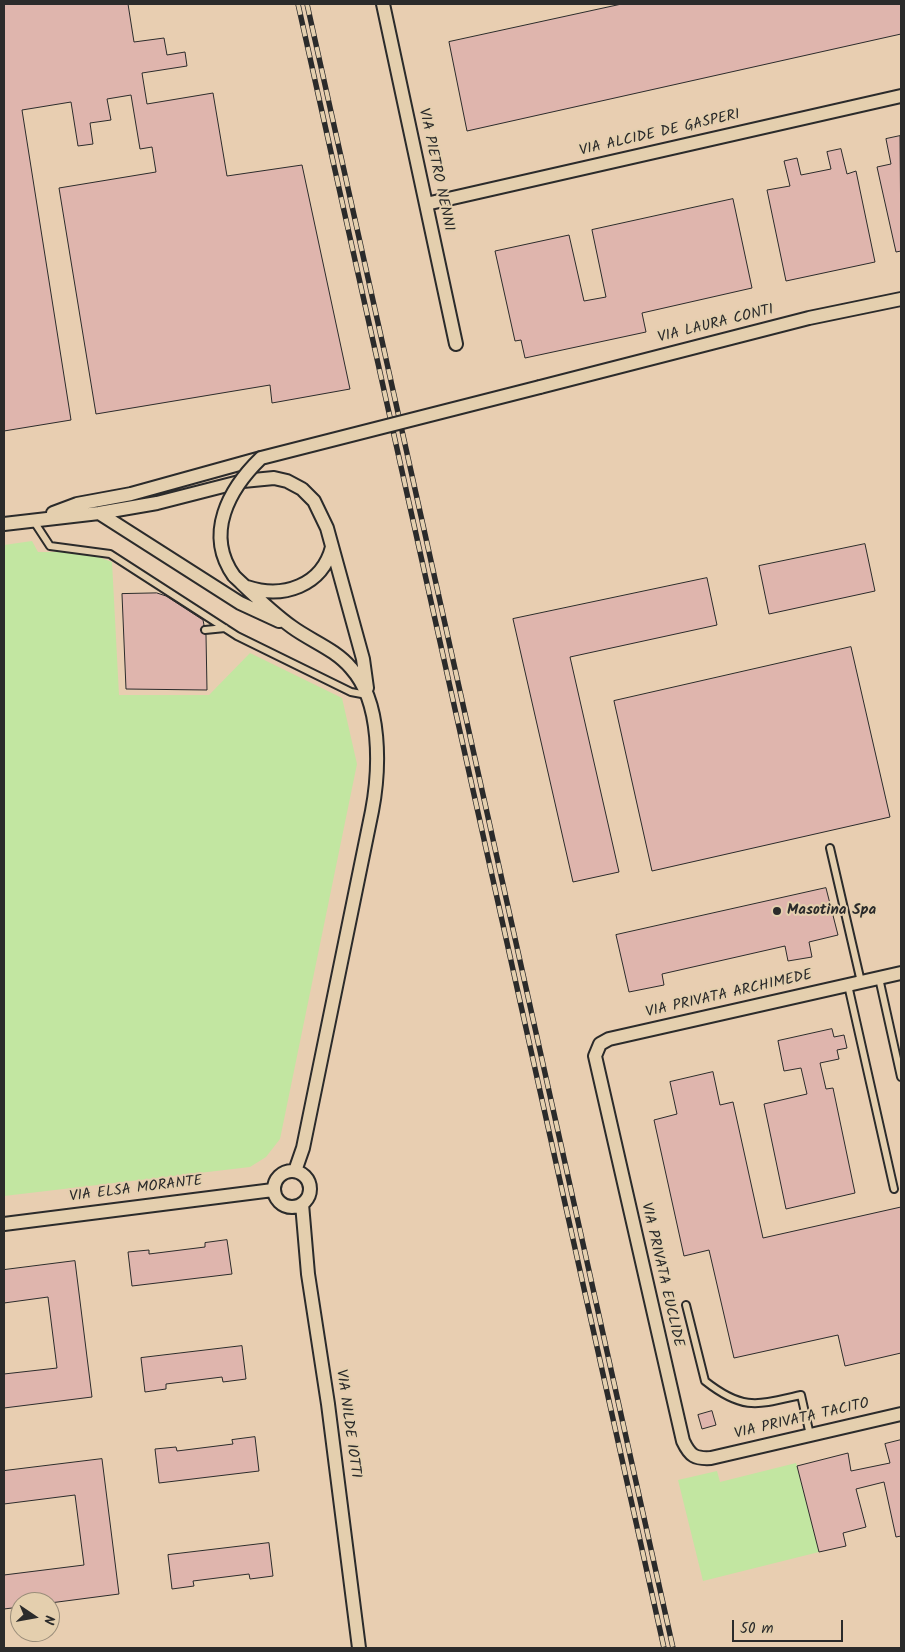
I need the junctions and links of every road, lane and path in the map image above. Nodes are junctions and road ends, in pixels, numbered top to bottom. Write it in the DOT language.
graph roads {
  1 [pos="383,4"];
  2 [pos="901,96"];
  3 [pos="426,204"];
  4 [pos="901,299"];
  5 [pos="456,344"];
  6 [pos="261,458"];
  7 [pos="99,513"];
  8 [pos="33,520"];
  9 [pos="4,524"];
  10 [pos="332,547"];
  11 [pos="244,586"];
  12 [pos="291,627"];
  13 [pos="225,628"];
  14 [pos="206,630"];
  15 [pos="367,695"];
  16 [pos="830,848"];
  17 [pos="901,973"];
  18 [pos="879,978"];
  19 [pos="860,982"];
  20 [pos="848,984"];
  21 [pos="901,1076"];
  22 [pos="599,1079"];
  23 [pos="295,1171"];
  24 [pos="894,1189"];
  25 [pos="273,1190"];
  26 [pos="302,1204"];
  27 [pos="4,1224"];
  28 [pos="686,1305"];
  29 [pos="901,1414"];
  30 [pos="810,1435"];
  31 [pos="711,1458"];
  32 [pos="359,1648"];
  1 -- 3 [label="street, VIA PIETRO NENNI"];
  2 -- 3 [label="street, VIA ALCIDE DE GASPERI"];
  3 -- 5 [label="street, VIA PIETRO NENNI"];
  4 -- 6 [label="street, VIA LAURA CONTI, bridge"];
  6 -- 8 [label="street, VIA LAURA CONTI"];
  6 -- 11 [label="street, bridge"];
  7 -- 8 [label="street"];
  7 -- 10 [label="street"];
  7 -- 12 [label="street"];
  8 -- 9 [label="street"];
  8 -- 13 [label="lane"];
  10 -- 11 [label="street"];
  10 -- 15 [label="street"];
  11 -- 12 [label="street"];
  12 -- 15 [label="street"];
  13 -- 14 [label="lane"];
  13 -- 15 [label="lane"];
  15 -- 23 [label="street"];
  16 -- 19 [label="lane"];
  17 -- 18 [label="street, VIA PRIVATA ARCHIMEDE"];
  18 -- 19 [label="street, VIA PRIVATA ARCHIMEDE"];
  18 -- 21 [label="lane"];
  19 -- 20 [label="street, VIA PRIVATA ARCHIMEDE"];
  20 -- 22 [label="street, VIA PRIVATA ARCHIMEDE"];
  20 -- 24 [label="lane"];
  22 -- 31 [label="street, VIA PRIVATA EUCLIDE"];
  23 -- 25 [label="street"];
  23 -- 26 [label="street"];
  25 -- 26 [label="street"];
  25 -- 27 [label="street, VIA ELSA MORANTE"];
  26 -- 32 [label="street, VIA NILDE IOTTI"];
  28 -- 30 [label="lane"];
  29 -- 30 [label="street, VIA PRIVATA TACITO"];
  30 -- 31 [label="street, VIA PRIVATA TACITO"];
}
